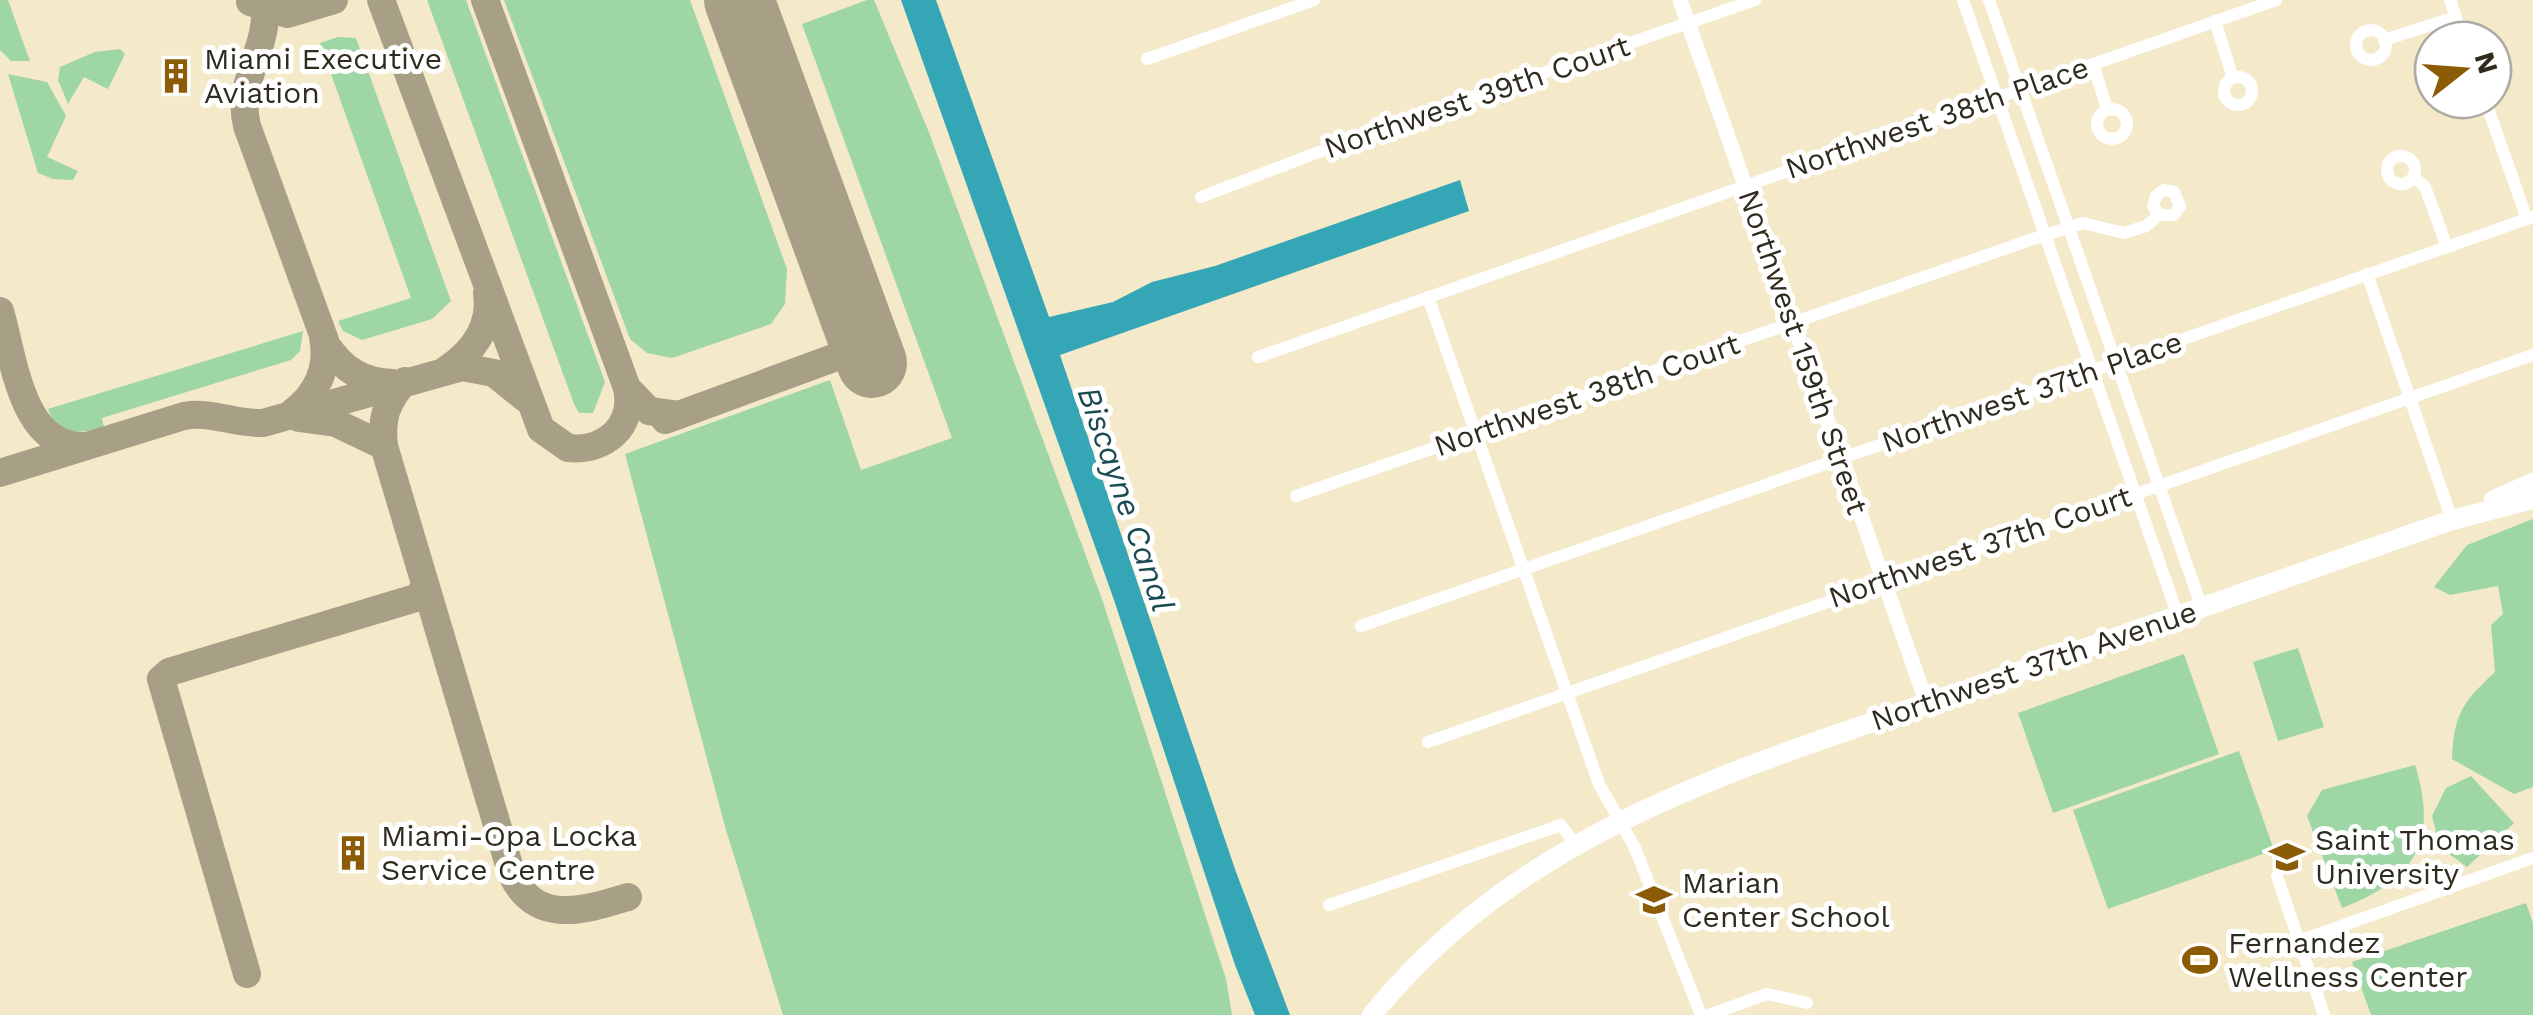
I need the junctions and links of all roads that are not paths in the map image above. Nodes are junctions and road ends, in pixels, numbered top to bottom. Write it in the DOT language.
graph roads {
  1 [pos="1314,0"];
  2 [pos="1680,0"];
  3 [pos="1755,0"];
  4 [pos="1963,0"];
  5 [pos="1989,0"];
  6 [pos="2274,0"];
  7 [pos="2450,0"];
  8 [pos="2456,17"];
  9 [pos="2457,20"];
  10 [pos="2215,21"];
  11 [pos="1688,24"];
  12 [pos="2384,40"];
  13 [pos="1147,59"];
  14 [pos="2092,64"];
  15 [pos="2234,78"];
  16 [pos="2020,90"];
  17 [pos="1998,98"];
  18 [pos="2107,109"];
  19 [pos="2493,120"];
  20 [pos="2414,177"];
  21 [pos="1745,186"];
  22 [pos="1200,197"];
  23 [pos="2159,215"];
  24 [pos="2530,218"];
  25 [pos="2069,228"];
  26 [pos="2046,235"];
  27 [pos="2448,247"];
  28 [pos="2367,274"];
  29 [pos="1428,297"];
  30 [pos="1793,322"];
  31 [pos="2533,355"];
  32 [pos="1258,357"];
  33 [pos="2116,362"];
  34 [pos="2093,371"];
  35 [pos="2410,398"];
  36 [pos="1475,435"];
  37 [pos="1840,458"];
  38 [pos="2533,483"];
  39 [pos="2159,484"];
  40 [pos="2136,493"];
  41 [pos="1296,496"];
  42 [pos="2533,499"];
  43 [pos="2452,520"];
  44 [pos="1522,570"];
  45 [pos="1884,582"];
  46 [pos="2202,608"];
  47 [pos="2178,616"];
  48 [pos="1362,626"];
  49 [pos="1566,693"];
  50 [pos="1927,704"];
  51 [pos="1428,742"];
  52 [pos="1620,818"];
  53 [pos="1576,844"];
  54 [pos="2533,858"];
  55 [pos="2277,876"];
  56 [pos="1328,905"];
  57 [pos="2299,940"];
  58 [pos="1807,1002"];
  59 [pos="1372,1015"];
  60 [pos="1700,1015"];
  61 [pos="1709,1015"];
  62 [pos="2324,1015"];
  1 -- 13 [label="street"];
  2 -- 11 [label="street, Northwest 159th Street"];
  3 -- 11 [label="street, Northwest 39th Court"];
  4 -- 17 [label="street"];
  5 -- 16 [label="street"];
  6 -- 10 [label="street, Northwest 38th Place"];
  7 -- 8 [label="street"];
  8 -- 9 [label="street"];
  8 -- 12 [label="street"];
  10 -- 14 [label="street, Northwest 38th Place"];
  10 -- 15 [label="street"];
  11 -- 21 [label="street, Northwest 159th Street"];
  11 -- 22 [label="street, Northwest 39th Court"];
  14 -- 16 [label="street, Northwest 38th Place"];
  14 -- 18 [label="street"];
  16 -- 17 [label="street, Northwest 38th Place"];
  16 -- 25 [label="street"];
  17 -- 21 [label="street, Northwest 38th Place"];
  17 -- 26 [label="street"];
  19 -- 24 [label="street"];
  20 -- 27 [label="street"];
  21 -- 29 [label="street, Northwest 38th Place"];
  21 -- 30 [label="street, Northwest 159th Street"];
  23 -- 25 [label="street, Northwest 38th Court"];
  24 -- 27 [label="street, Northwest 37th Place"];
  25 -- 26 [label="street, Northwest 38th Court"];
  25 -- 33 [label="street"];
  26 -- 30 [label="street, Northwest 38th Court"];
  26 -- 34 [label="street"];
  27 -- 28 [label="street, Northwest 37th Place"];
  28 -- 33 [label="street, Northwest 37th Place"];
  28 -- 35 [label="street"];
  29 -- 32 [label="street, Northwest 38th Place"];
  29 -- 36 [label="street"];
  30 -- 36 [label="street, Northwest 38th Court"];
  30 -- 37 [label="street, Northwest 159th Street"];
  31 -- 35 [label="street, Northwest 37th Court"];
  33 -- 34 [label="street, Northwest 37th Place"];
  33 -- 39 [label="street"];
  34 -- 37 [label="street, Northwest 37th Place"];
  34 -- 40 [label="street"];
  35 -- 39 [label="street, Northwest 37th Court"];
  35 -- 43 [label="street"];
  36 -- 41 [label="street, Northwest 38th Court"];
  36 -- 44 [label="street"];
  37 -- 44 [label="street, Northwest 37th Place"];
  37 -- 45 [label="street, Northwest 159th Street"];
  38 -- 43 [label="main road, Northwest 37th Avenue"];
  39 -- 40 [label="street, Northwest 37th Court"];
  39 -- 46 [label="street"];
  40 -- 45 [label="street, Northwest 37th Court"];
  40 -- 47 [label="street"];
  42 -- 43 [label="main road, Northwest 37th Avenue"];
  43 -- 46 [label="main road, Northwest 37th Avenue"];
  44 -- 48 [label="street, Northwest 37th Place"];
  44 -- 49 [label="street"];
  45 -- 49 [label="street, Northwest 37th Court"];
  45 -- 50 [label="street, Northwest 159th Street"];
  46 -- 47 [label="main road, Northwest 37th Avenue"];
  47 -- 50 [label="main road, Northwest 37th Avenue"];
  49 -- 51 [label="street, Northwest 37th Court"];
  49 -- 52 [label="street"];
  50 -- 52 [label="main road, Northwest 37th Avenue"];
  52 -- 53 [label="main road, Northwest 37th Avenue"];
  52 -- 60 [label="street"];
  53 -- 56 [label="street"];
  53 -- 59 [label="main road, Northwest 37th Avenue"];
  54 -- 57 [label="street"];
  55 -- 57 [label="street"];
  57 -- 62 [label="street"];
  58 -- 61 [label="street"];
}
